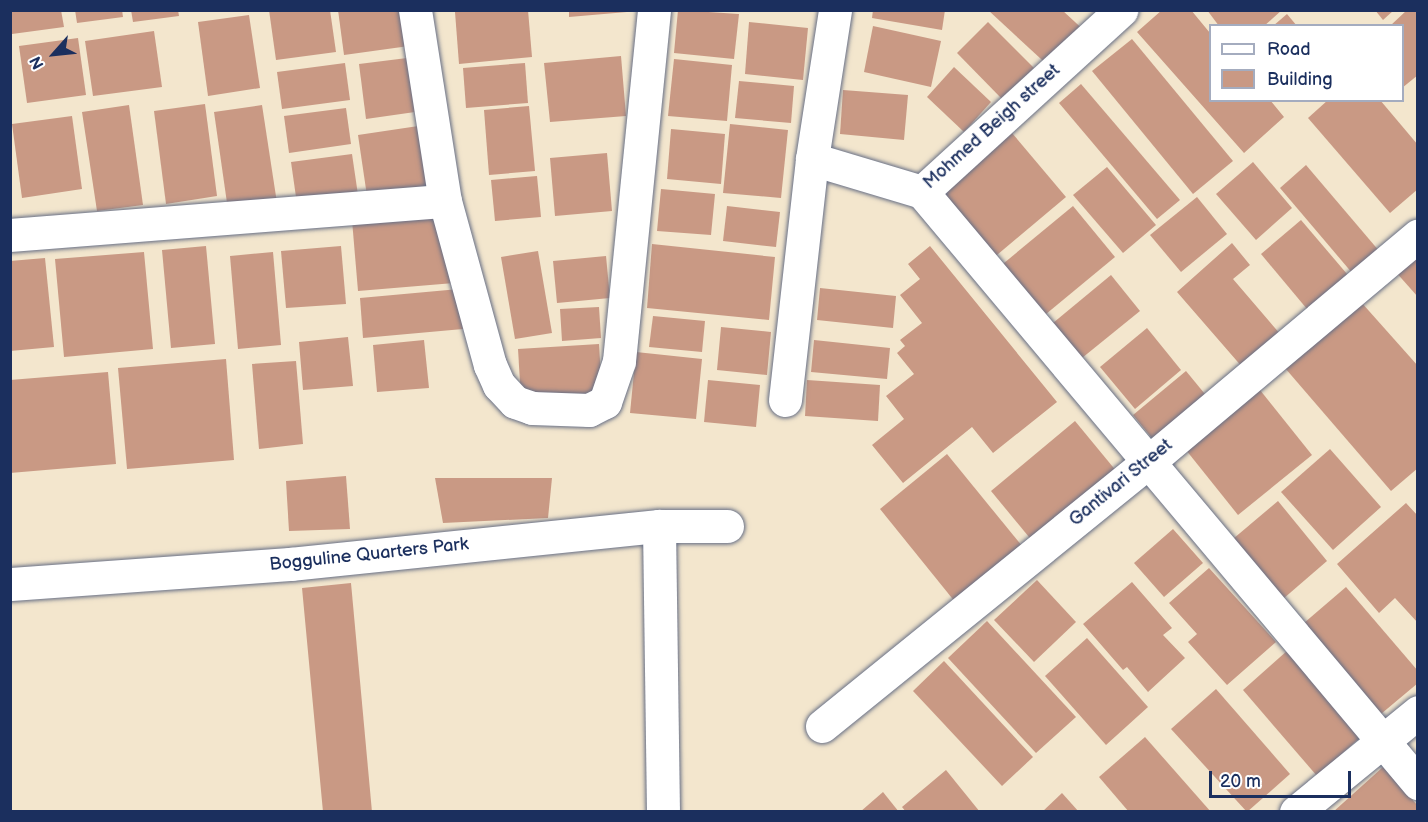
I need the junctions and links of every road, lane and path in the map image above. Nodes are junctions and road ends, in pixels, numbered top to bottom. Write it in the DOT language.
graph roads {
  1 [pos="415,10"];
  2 [pos="654,10"];
  3 [pos="835,10"];
  4 [pos="1121,10"];
  5 [pos="812,159"];
  6 [pos="922,192"];
  7 [pos="445,201"];
  8 [pos="10,235"];
  9 [pos="1418,236"];
  10 [pos="785,400"];
  11 [pos="1147,463"];
  12 [pos="658,526"];
  13 [pos="726,526"];
  14 [pos="10,584"];
  15 [pos="1418,712"];
  16 [pos="822,726"];
  17 [pos="1383,742"];
  18 [pos="1418,783"];
  19 [pos="663,812"];
  20 [pos="1296,812"];
  1 -- 7 [label="street"];
  2 -- 7 [label="street"];
  3 -- 5 [label="street"];
  4 -- 6 [label="street, Mohmed Beigh street"];
  5 -- 6 [label="street, Mohmed Beigh street"];
  5 -- 10 [label="street"];
  6 -- 11 [label="street"];
  7 -- 8 [label="street"];
  9 -- 11 [label="street, Gantivari Street"];
  11 -- 16 [label="street, Gantivari Street"];
  11 -- 17 [label="street"];
  12 -- 13 [label="street, Bogguline Quarters Park"];
  12 -- 14 [label="street, Bogguline Quarters Park"];
  12 -- 19 [label="street"];
  15 -- 17 [label="street"];
  17 -- 18 [label="street"];
  17 -- 20 [label="street"];
}
